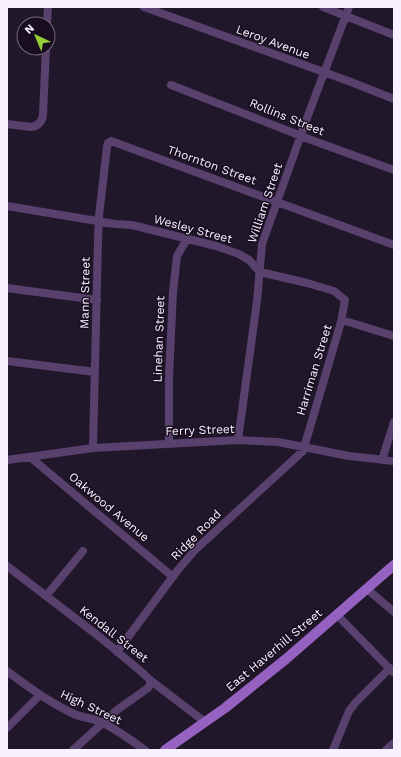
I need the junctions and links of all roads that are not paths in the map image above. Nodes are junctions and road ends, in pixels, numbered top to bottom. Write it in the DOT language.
graph roads {
  1 [pos="144,7"];
  2 [pos="323,7"];
  3 [pos="349,7"];
  4 [pos="346,16"];
  5 [pos="394,35"];
  6 [pos="46,56"];
  7 [pos="324,73"];
  8 [pos="171,84"];
  9 [pos="394,99"];
  10 [pos="7,124"];
  11 [pos="301,136"];
  12 [pos="111,141"];
  13 [pos="394,170"];
  14 [pos="278,202"];
  15 [pos="7,206"];
  16 [pos="99,221"];
  17 [pos="187,239"];
  18 [pos="394,245"];
  19 [pos="260,272"];
  20 [pos="7,288"];
  21 [pos="97,300"];
  22 [pos="342,320"];
  23 [pos="394,336"];
  24 [pos="7,360"];
  25 [pos="96,372"];
  26 [pos="394,422"];
  27 [pos="238,440"];
  28 [pos="169,443"];
  29 [pos="304,446"];
  30 [pos="94,448"];
  31 [pos="30,457"];
  32 [pos="7,460"];
  33 [pos="382,460"];
  34 [pos="394,461"];
  35 [pos="83,551"];
  36 [pos="394,565"];
  37 [pos="7,566"];
  38 [pos="173,577"];
  39 [pos="367,589"];
  40 [pos="46,596"];
  41 [pos="394,612"];
  42 [pos="337,614"];
  43 [pos="117,652"];
  44 [pos="392,670"];
  45 [pos="7,671"];
  46 [pos="150,680"];
  47 [pos="40,695"];
  48 [pos="205,722"];
  49 [pos="103,723"];
  50 [pos="7,728"];
  51 [pos="394,743"];
  52 [pos="73,750"];
  53 [pos="145,750"];
  54 [pos="165,750"];
  55 [pos="333,750"];
  56 [pos="386,750"];
  1 -- 7 [label="street, Leroy Avenue"];
  2 -- 4 [label="street"];
  3 -- 4 [label="street, William Street"];
  4 -- 5 [label="street"];
  4 -- 7 [label="street, William Street"];
  6 -- 10 [label="street"];
  7 -- 9 [label="street, Leroy Avenue"];
  7 -- 11 [label="street, William Street"];
  8 -- 11 [label="street, Rollins Street"];
  11 -- 13 [label="street, Rollins Street"];
  11 -- 14 [label="street, William Street"];
  12 -- 14 [label="street, Thornton Street"];
  12 -- 16 [label="street, Mann Street"];
  14 -- 18 [label="street, Thornton Street"];
  14 -- 19 [label="street, William Street"];
  15 -- 16 [label="street, Wesley Street"];
  16 -- 17 [label="street, Wesley Street"];
  16 -- 21 [label="street, Mann Street"];
  17 -- 19 [label="street, Wesley Street"];
  17 -- 28 [label="street, Linehan Street"];
  19 -- 22 [label="street, Harriman Street"];
  19 -- 27 [label="street, William Street"];
  20 -- 21 [label="street"];
  21 -- 25 [label="street, Mann Street"];
  22 -- 23 [label="street"];
  22 -- 29 [label="street, Harriman Street"];
  24 -- 25 [label="street"];
  25 -- 30 [label="street, Mann Street"];
  26 -- 33 [label="street"];
  27 -- 28 [label="street, Ferry Street"];
  27 -- 29 [label="street, Ferry Street"];
  28 -- 30 [label="street, Ferry Street"];
  29 -- 33 [label="street, Ferry Street"];
  29 -- 38 [label="street, Ridge Road"];
  30 -- 31 [label="street, Ferry Street"];
  31 -- 32 [label="street, Ferry Street"];
  31 -- 38 [label="street, Oakwood Avenue"];
  33 -- 34 [label="street, Ferry Street"];
  35 -- 40 [label="street"];
  36 -- 39 [label="main road, East Haverhill Street"];
  37 -- 40 [label="street, Kendall Street"];
  38 -- 43 [label="street, Ridge Road"];
  39 -- 41 [label="street"];
  39 -- 42 [label="main road, East Haverhill Street"];
  40 -- 43 [label="street, Kendall Street"];
  42 -- 44 [label="street"];
  42 -- 48 [label="main road, East Haverhill Street"];
  43 -- 46 [label="street, Kendall Street"];
  44 -- 55 [label="street"];
  45 -- 47 [label="street, High Street"];
  46 -- 48 [label="street, Kendall Street"];
  46 -- 49 [label="street"];
  47 -- 49 [label="street, High Street"];
  47 -- 50 [label="street"];
  48 -- 54 [label="main road, East Haverhill Street"];
  49 -- 52 [label="street"];
  49 -- 53 [label="street, High Street"];
  51 -- 56 [label="street"];
}
